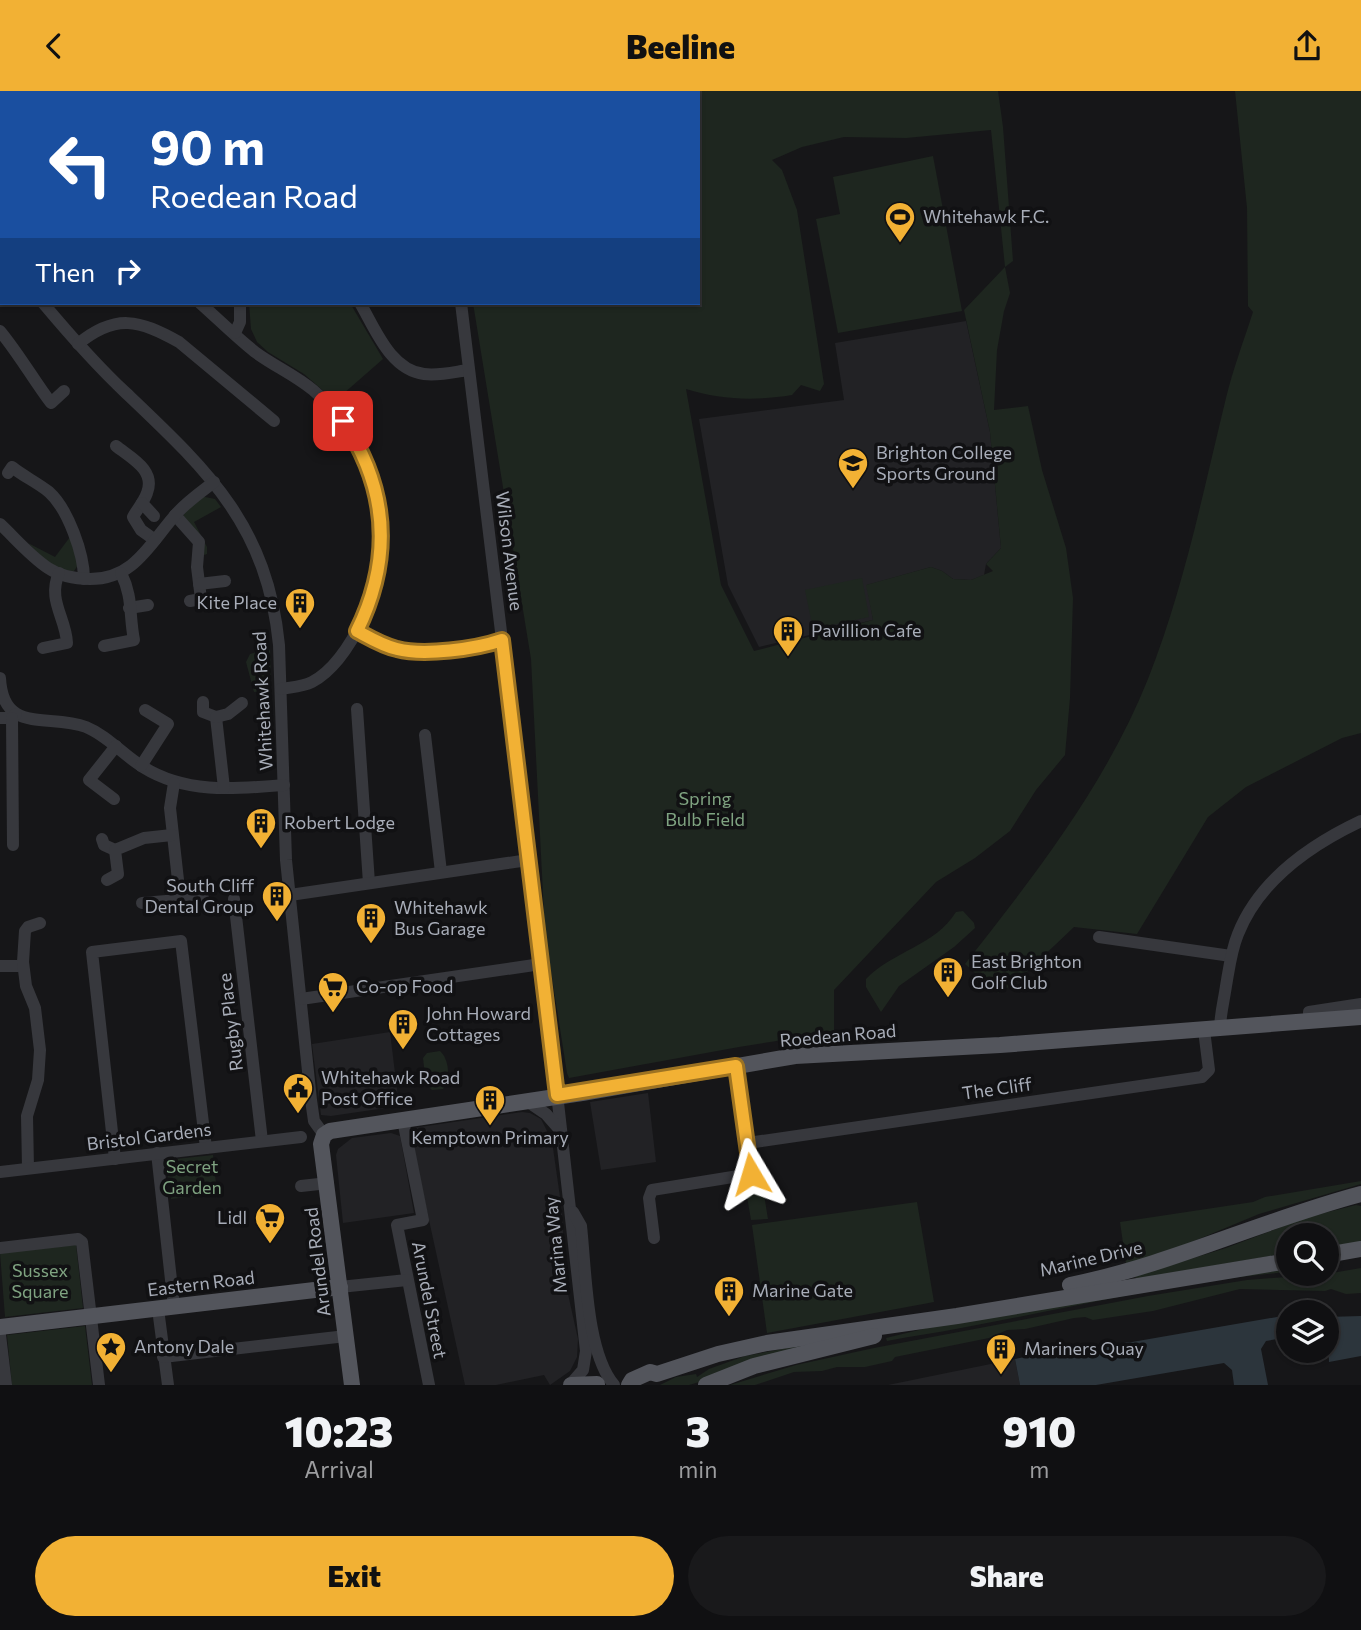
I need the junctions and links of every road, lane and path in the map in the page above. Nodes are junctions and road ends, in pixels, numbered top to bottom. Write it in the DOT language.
graph roads {
  1 [pos="45,305"];
  2 [pos="202,305"];
  3 [pos="240,305"];
  4 [pos="361,305"];
  5 [pos="461,305"];
  6 [pos="0,331"];
  7 [pos="235,333"];
  8 [pos="78,344"];
  9 [pos="468,370"];
  10 [pos="34,380"];
  11 [pos="21,387"];
  12 [pos="64,391"];
  13 [pos="274,421"];
  14 [pos="116,446"];
  15 [pos="8,474"];
  16 [pos="214,482"];
  17 [pos="142,503"];
  18 [pos="175,515"];
  19 [pos="154,516"];
  20 [pos="0,524"];
  21 [pos="155,540"];
  22 [pos="59,573"];
  23 [pos="121,573"];
  24 [pos="84,579"];
  25 [pos="225,581"];
  26 [pos="199,585"];
  27 [pos="190,601"];
  28 [pos="148,605"];
  29 [pos="129,608"];
  30 [pos="357,631"];
  31 [pos="502,640"];
  32 [pos="104,646"];
  33 [pos="43,648"];
  34 [pos="0,678"];
  35 [pos="281,689"];
  36 [pos="2,701"];
  37 [pos="203,702"];
  38 [pos="242,703"];
  39 [pos="357,709"];
  40 [pos="145,710"];
  41 [pos="9,717"];
  42 [pos="216,717"];
  43 [pos="168,724"];
  44 [pos="182,725"];
  45 [pos="425,736"];
  46 [pos="116,746"];
  47 [pos="141,766"];
  48 [pos="174,783"];
  49 [pos="284,785"];
  50 [pos="224,788"];
  51 [pos="114,799"];
  52 [pos="1361,821"];
  53 [pos="172,835"];
  54 [pos="102,839"];
  55 [pos="13,845"];
  56 [pos="116,850"];
  57 [pos="528,860"];
  58 [pos="441,872"];
  59 [pos="116,879"];
  60 [pos="369,883"];
  61 [pos="290,895"];
  62 [pos="180,898"];
  63 [pos="203,898"];
  64 [pos="234,899"];
  65 [pos="142,903"];
  66 [pos="31,924"];
  67 [pos="1106,942"];
  68 [pos="1231,956"];
  69 [pos="541,964"];
  70 [pos="0,966"];
  71 [pos="23,966"];
  72 [pos="301,999"];
  73 [pos="1356,1011"];
  74 [pos="1212,1030"];
  75 [pos="736,1066"];
  76 [pos="557,1095"];
  77 [pos="527,1101"];
  78 [pos="403,1120"];
  79 [pos="560,1130"];
  80 [pos="324,1135"];
  81 [pos="302,1137"];
  82 [pos="262,1141"];
  83 [pos="748,1143"];
  84 [pos="206,1148"];
  85 [pos="157,1153"];
  86 [pos="115,1159"];
  87 [pos="29,1168"];
  88 [pos="0,1172"];
  89 [pos="328,1183"];
  90 [pos="301,1186"];
  91 [pos="1361,1193"];
  92 [pos="1342,1199"];
  93 [pos="1361,1201"];
  94 [pos="571,1209"];
  95 [pos="654,1238"];
  96 [pos="0,1248"];
  97 [pos="1361,1249"];
  98 [pos="1339,1253"];
  99 [pos="1276,1263"];
  100 [pos="407,1280"];
  101 [pos="340,1287"];
  102 [pos="166,1308"];
  103 [pos="91,1316"];
  104 [pos="957,1316"];
  105 [pos="0,1327"];
  106 [pos="843,1331"];
  107 [pos="0,1335"];
  108 [pos="346,1336"];
  109 [pos="163,1357"];
  110 [pos="583,1370"];
  111 [pos="650,1380"];
  112 [pos="605,1384"];
  113 [pos="6,1385"];
  114 [pos="99,1385"];
  115 [pos="168,1385"];
  116 [pos="352,1385"];
  117 [pos="429,1385"];
  118 [pos="571,1385"];
  119 [pos="629,1385"];
  120 [pos="706,1385"];
  1 -- 8 [label="street, Whitehawk Road"];
  2 -- 7 [label="street"];
  3 -- 7 [label="street"];
  4 -- 9 [label="street"];
  5 -- 9 [label="street, Wilson Avenue"];
  6 -- 10 [label="street"];
  7 -- 30 [label="street"];
  8 -- 13 [label="street"];
  8 -- 16 [label="street, Whitehawk Road"];
  9 -- 31 [label="street, Wilson Avenue"];
  10 -- 11 [label="street"];
  10 -- 12 [label="street"];
  14 -- 17 [label="street"];
  15 -- 24 [label="street"];
  16 -- 18 [label="street"];
  16 -- 35 [label="street, Whitehawk Road"];
  17 -- 19 [label="street"];
  17 -- 21 [label="street"];
  18 -- 21 [label="street"];
  18 -- 26 [label="street"];
  20 -- 22 [label="street"];
  21 -- 23 [label="street"];
  22 -- 24 [label="street"];
  22 -- 33 [label="street"];
  23 -- 24 [label="street"];
  23 -- 29 [label="street"];
  25 -- 26 [label="street"];
  26 -- 27 [label="street"];
  28 -- 29 [label="street"];
  29 -- 32 [label="street"];
  30 -- 31 [label="street"];
  30 -- 35 [label="street"];
  31 -- 57 [label="street, Wilson Avenue"];
  34 -- 36 [label="street"];
  35 -- 49 [label="street, Whitehawk Road"];
  36 -- 41 [label="street"];
  37 -- 42 [label="street"];
  38 -- 42 [label="street"];
  39 -- 60 [label="street"];
  40 -- 43 [label="street"];
  41 -- 46 [label="street"];
  41 -- 55 [label="street"];
  42 -- 50 [label="street"];
  43 -- 44 [label="street"];
  43 -- 47 [label="street"];
  45 -- 58 [label="street"];
  46 -- 47 [label="street"];
  46 -- 51 [label="street"];
  47 -- 48 [label="street"];
  48 -- 50 [label="street"];
  48 -- 53 [label="street"];
  49 -- 50 [label="street"];
  49 -- 61 [label="street, Whitehawk Road"];
  52 -- 68 [label="street"];
  53 -- 56 [label="street"];
  53 -- 62 [label="street"];
  54 -- 56 [label="street"];
  56 -- 59 [label="street"];
  57 -- 58 [label="street"];
  57 -- 69 [label="street, Wilson Avenue"];
  58 -- 60 [label="street"];
  60 -- 61 [label="street"];
  61 -- 72 [label="street, Whitehawk Road"];
  62 -- 63 [label="street"];
  62 -- 65 [label="street"];
  64 -- 82 [label="street, Rugby Place"];
  66 -- 71 [label="street"];
  67 -- 68 [label="street"];
  68 -- 74 [label="street"];
  69 -- 72 [label="street"];
  69 -- 76 [label="street, Wilson Avenue"];
  70 -- 71 [label="street"];
  71 -- 87 [label="street"];
  72 -- 80 [label="street, Whitehawk Road"];
  73 -- 74 [label="main road, Roedean Road"];
  74 -- 75 [label="main road, Roedean Road"];
  74 -- 83 [label="street, The Cliff"];
  75 -- 76 [label="main road, Roedean Road"];
  75 -- 83 [label="street"];
  76 -- 77 [label="main road, Roedean Road"];
  76 -- 79 [label="street, Marina Way"];
  77 -- 78 [label="main road, Roedean Road"];
  77 -- 79 [label="street"];
  78 -- 80 [label="main road, Roedean Road"];
  78 -- 100 [label="street, Arundel Street"];
  79 -- 94 [label="street, Marina Way"];
  80 -- 89 [label="main road, Arundel Road"];
  81 -- 82 [label="street, Bristol Gardens"];
  82 -- 84 [label="street, Bristol Gardens"];
  83 -- 95 [label="street"];
  84 -- 85 [label="street, Bristol Gardens"];
  84 -- 86 [label="street"];
  85 -- 86 [label="street, Bristol Gardens"];
  85 -- 102 [label="street"];
  86 -- 87 [label="street, Bristol Gardens"];
  87 -- 88 [label="street, Bristol Gardens"];
  89 -- 90 [label="street"];
  89 -- 101 [label="main road, Arundel Road"];
  91 -- 92 [label="main road, Marine Drive"];
  92 -- 93 [label="main road, Marine Drive"];
  92 -- 106 [label="main road, Marine Drive"];
  94 -- 110 [label="street, Marina Way"];
  94 -- 112 [label="street"];
  96 -- 103 [label="street"];
  97 -- 98 [label="main road"];
  99 -- 104 [label="main road, Marine Drive"];
  100 -- 101 [label="street, Eastern Road"];
  100 -- 117 [label="street, Arundel Street"];
  101 -- 102 [label="main road, Eastern Road"];
  101 -- 108 [label="main road, Arundel Road"];
  102 -- 103 [label="main road, Eastern Road"];
  102 -- 109 [label="street"];
  103 -- 105 [label="main road, Eastern Road"];
  103 -- 114 [label="street"];
  104 -- 106 [label="main road, Marine Drive"];
  104 -- 120 [label="main road"];
  106 -- 111 [label="main road, Marine Drive"];
  107 -- 113 [label="street"];
  108 -- 109 [label="street"];
  108 -- 116 [label="main road, Arundel Road"];
  109 -- 115 [label="street"];
  110 -- 112 [label="main road"];
  110 -- 118 [label="street"];
  111 -- 119 [label="main road, Marine Drive"];
  112 -- 118 [label="main road"];
}
